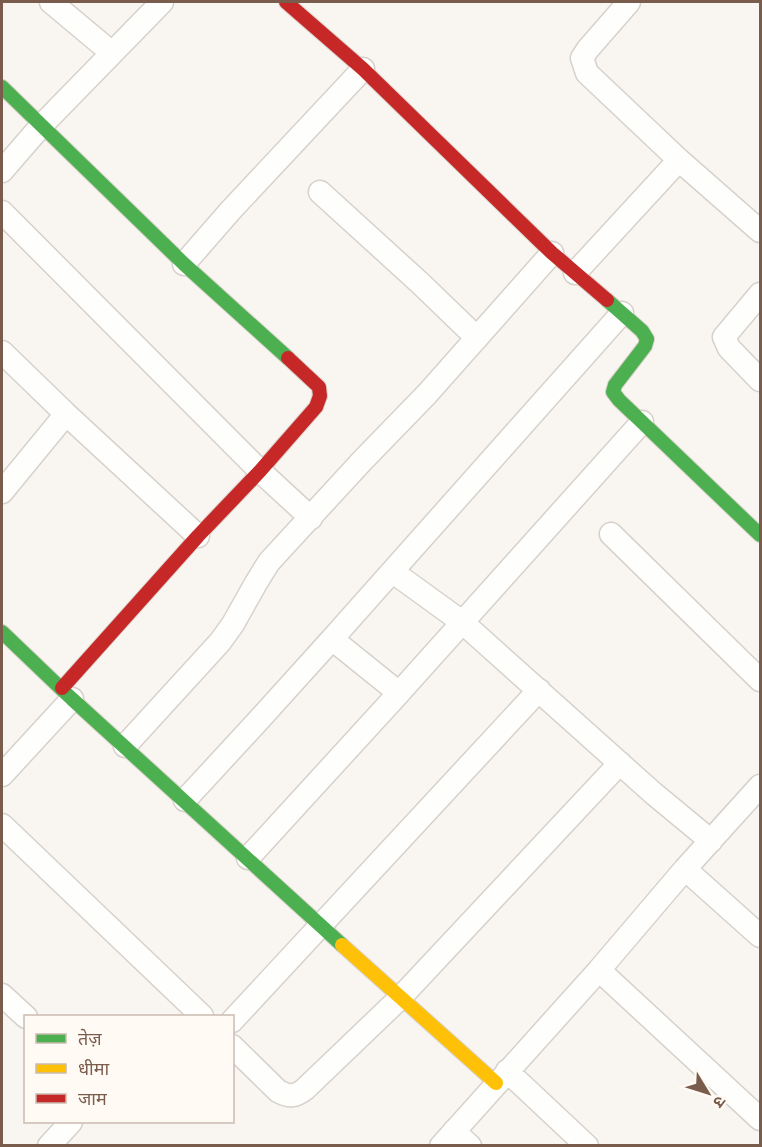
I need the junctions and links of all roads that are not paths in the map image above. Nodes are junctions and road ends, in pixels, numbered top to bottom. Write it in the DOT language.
graph roads {
  1 [pos="51,2"];
  2 [pos="162,2"];
  3 [pos="286,2"];
  4 [pos="629,2"];
  5 [pos="112,53"];
  6 [pos="363,69"];
  7 [pos="2,87"];
  8 [pos="41,126"];
  9 [pos="679,160"];
  10 [pos="2,171"];
  11 [pos="320,192"];
  12 [pos="2,213"];
  13 [pos="760,231"];
  14 [pos="552,253"];
  15 [pos="183,264"];
  16 [pos="575,273"];
  17 [pos="760,294"];
  18 [pos="622,313"];
  19 [pos="477,338"];
  20 [pos="2,352"];
  21 [pos="760,380"];
  22 [pos="66,414"];
  23 [pos="642,422"];
  24 [pos="260,471"];
  25 [pos="2,492"];
  26 [pos="311,518"];
  27 [pos="611,534"];
  28 [pos="760,535"];
  29 [pos="198,536"];
  30 [pos="393,572"];
  31 [pos="462,622"];
  32 [pos="2,632"];
  33 [pos="332,639"];
  34 [pos="760,680"];
  35 [pos="538,690"];
  36 [pos="399,693"];
  37 [pos="67,694"];
  38 [pos="125,746"];
  39 [pos="620,763"];
  40 [pos="2,775"];
  41 [pos="760,786"];
  42 [pos="185,800"];
  43 [pos="2,825"];
  44 [pos="711,841"];
  45 [pos="248,858"];
  46 [pos="685,869"];
  47 [pos="321,924"];
  48 [pos="760,936"];
  49 [pos="599,970"];
  50 [pos="2,995"];
  51 [pos="400,998"];
  52 [pos="24,1015"];
  53 [pos="200,1015"];
  54 [pos="234,1019"];
  55 [pos="234,1048"];
  56 [pos="501,1077"];
  57 [pos="760,1119"];
  58 [pos="70,1123"];
  59 [pos="455,1141"];
  60 [pos="49,1146"];
  61 [pos="587,1146"];
  1 -- 5 [label="street"];
  2 -- 5 [label="street"];
  3 -- 6 [label="street"];
  4 -- 9 [label="street"];
  5 -- 8 [label="street"];
  6 -- 14 [label="street"];
  6 -- 15 [label="street"];
  7 -- 8 [label="street"];
  8 -- 10 [label="street"];
  8 -- 15 [label="street"];
  9 -- 13 [label="street"];
  9 -- 16 [label="street"];
  11 -- 19 [label="street"];
  12 -- 24 [label="street"];
  14 -- 16 [label="street"];
  14 -- 19 [label="street"];
  15 -- 24 [label="street"];
  16 -- 18 [label="street"];
  17 -- 21 [label="street"];
  18 -- 23 [label="street"];
  18 -- 30 [label="street"];
  19 -- 26 [label="street"];
  20 -- 22 [label="street"];
  22 -- 25 [label="street"];
  22 -- 29 [label="street"];
  23 -- 28 [label="street"];
  23 -- 31 [label="street"];
  24 -- 26 [label="street"];
  24 -- 29 [label="street"];
  26 -- 38 [label="street"];
  27 -- 34 [label="street"];
  29 -- 37 [label="street"];
  30 -- 31 [label="street"];
  30 -- 33 [label="street"];
  31 -- 35 [label="street"];
  31 -- 36 [label="street"];
  32 -- 37 [label="street"];
  33 -- 36 [label="street"];
  33 -- 42 [label="street"];
  35 -- 39 [label="street"];
  35 -- 47 [label="street"];
  36 -- 45 [label="street"];
  37 -- 38 [label="street"];
  37 -- 40 [label="street"];
  38 -- 42 [label="street"];
  39 -- 44 [label="street"];
  39 -- 51 [label="street"];
  41 -- 44 [label="street"];
  42 -- 45 [label="street"];
  43 -- 53 [label="street"];
  44 -- 46 [label="street"];
  45 -- 47 [label="street"];
  46 -- 48 [label="street"];
  46 -- 49 [label="street"];
  47 -- 51 [label="street"];
  47 -- 54 [label="street"];
  49 -- 56 [label="street"];
  49 -- 57 [label="street"];
  50 -- 52 [label="street"];
  51 -- 55 [label="street"];
  51 -- 56 [label="street"];
  56 -- 59 [label="street"];
  56 -- 61 [label="street"];
  58 -- 60 [label="street"];
}
